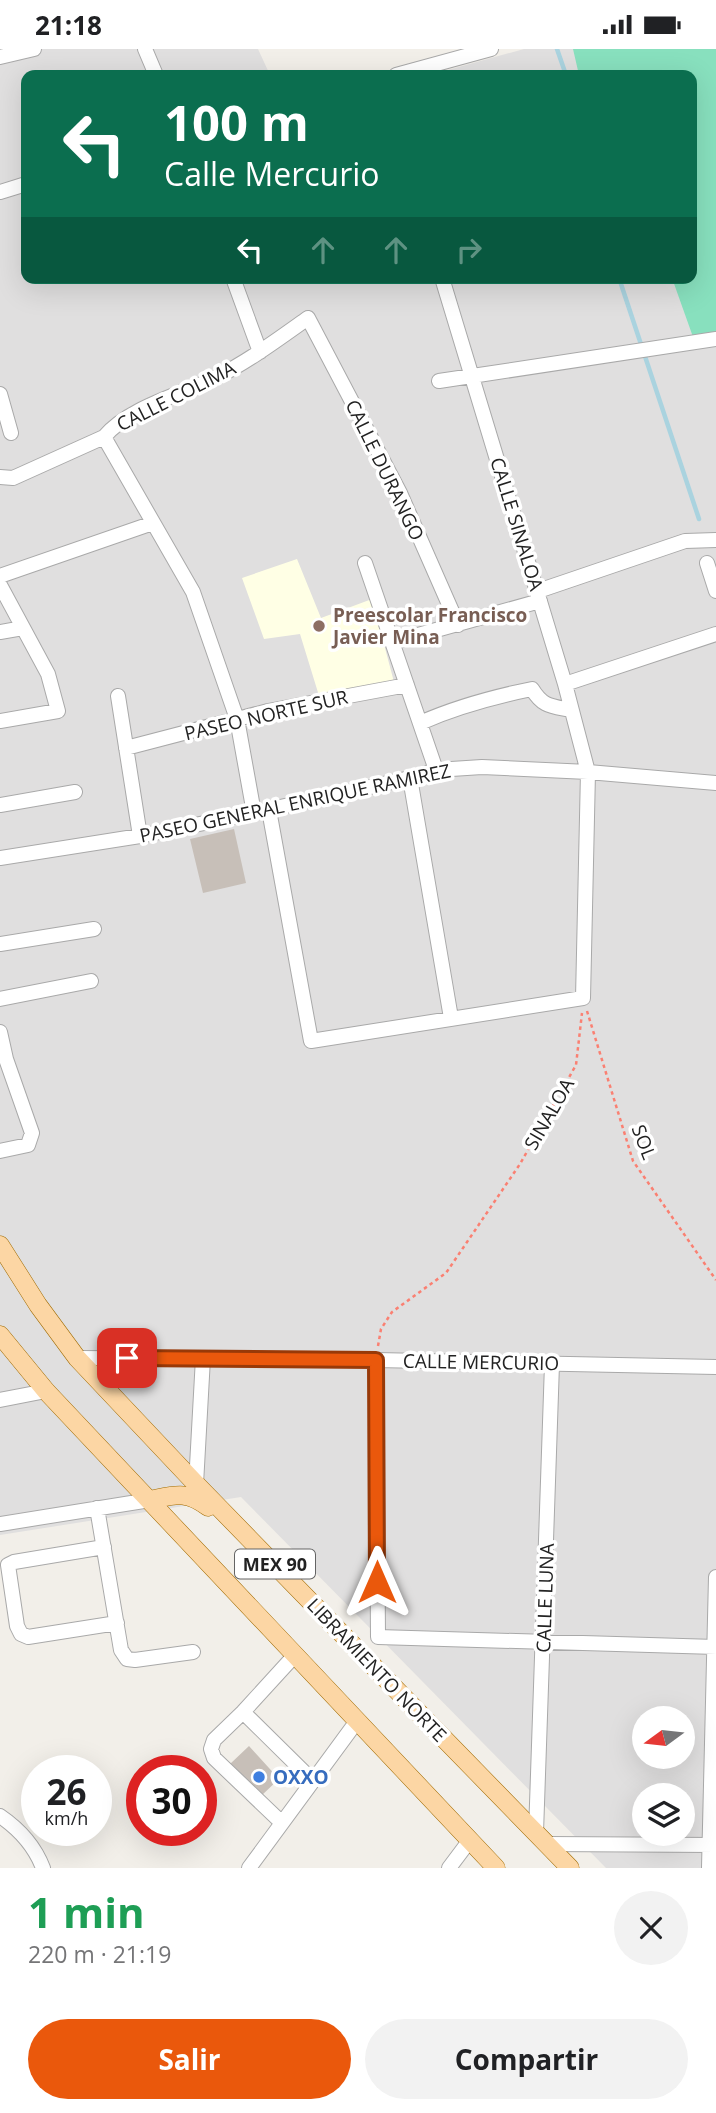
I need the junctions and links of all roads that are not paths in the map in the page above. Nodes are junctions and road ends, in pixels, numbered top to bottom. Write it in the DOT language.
graph roads {
  1 [pos="34,49"];
  2 [pos="145,49"];
  3 [pos="491,49"];
  4 [pos="0,57"];
  5 [pos="154,70"];
  6 [pos="414,70"];
  7 [pos="21,186"];
  8 [pos="0,192"];
  9 [pos="235,284"];
  10 [pos="444,284"];
  11 [pos="308,318"];
  12 [pos="716,339"];
  13 [pos="260,352"];
  14 [pos="472,377"];
  15 [pos="439,381"];
  16 [pos="0,394"];
  17 [pos="10,433"];
  18 [pos="104,437"];
  19 [pos="0,477"];
  20 [pos="153,523"];
  21 [pos="716,540"];
  22 [pos="365,563"];
  23 [pos="706,563"];
  24 [pos="0,576"];
  25 [pos="0,585"];
  26 [pos="716,591"];
  27 [pos="539,596"];
  28 [pos="458,625"];
  29 [pos="23,628"];
  30 [pos="0,632"];
  31 [pos="716,634"];
  32 [pos="393,642"];
  33 [pos="565,684"];
  34 [pos="407,685"];
  35 [pos="118,696"];
  36 [pos="571,710"];
  37 [pos="237,719"];
  38 [pos="0,721"];
  39 [pos="420,723"];
  40 [pos="126,748"];
  41 [pos="436,770"];
  42 [pos="588,772"];
  43 [pos="410,779"];
  44 [pos="716,783"];
  45 [pos="75,792"];
  46 [pos="0,805"];
  47 [pos="262,812"];
  48 [pos="140,836"];
  49 [pos="0,858"];
  50 [pos="94,929"];
  51 [pos="0,944"];
  52 [pos="91,981"];
  53 [pos="0,999"];
  54 [pos="451,1018"];
  55 [pos="0,1032"];
  56 [pos="0,1151"];
  57 [pos="0,1245"];
  58 [pos="0,1335"];
  59 [pos="77,1358"];
  60 [pos="203,1358"];
  61 [pos="376,1360"];
  62 [pos="552,1364"];
  63 [pos="716,1367"];
  64 [pos="46,1391"];
  65 [pos="0,1400"];
  66 [pos="196,1485"];
  67 [pos="150,1500"];
  68 [pos="97,1509"];
  69 [pos="0,1524"];
  70 [pos="104,1547"];
  71 [pos="272,1562"];
  72 [pos="716,1577"];
  73 [pos="117,1623"];
  74 [pos="543,1642"];
  75 [pos="715,1647"];
  76 [pos="193,1652"];
  77 [pos="295,1655"];
  78 [pos="243,1712"];
  79 [pos="357,1721"];
  80 [pos="313,1781"];
  81 [pos="0,1816"];
  82 [pos="282,1823"];
  83 [pos="542,1838"];
  84 [pos="470,1840"];
  85 [pos="713,1845"];
  86 [pos="43,1868"];
  87 [pos="249,1868"];
  88 [pos="449,1868"];
  89 [pos="496,1868"];
  90 [pos="570,1868"];
  91 [pos="709,1868"];
  1 -- 4 [label="street"];
  2 -- 5 [label="street"];
  3 -- 6 [label="street"];
  7 -- 8 [label="street"];
  9 -- 13 [label="street"];
  10 -- 14 [label="street, CALLE SINALOA"];
  11 -- 13 [label="street, CALLE COLIMA"];
  11 -- 28 [label="street, CALLE DURANGO"];
  12 -- 14 [label="street"];
  13 -- 18 [label="street, CALLE COLIMA"];
  14 -- 15 [label="street"];
  14 -- 27 [label="street, CALLE SINALOA"];
  16 -- 17 [label="street"];
  18 -- 19 [label="street, CALLE COLIMA"];
  18 -- 20 [label="street"];
  20 -- 24 [label="street"];
  20 -- 37 [label="street"];
  21 -- 27 [label="street"];
  22 -- 32 [label="street"];
  23 -- 26 [label="street"];
  25 -- 29 [label="street"];
  27 -- 28 [label="street"];
  27 -- 33 [label="street, CALLE SINALOA"];
  28 -- 32 [label="street"];
  29 -- 30 [label="street"];
  29 -- 38 [label="street"];
  31 -- 33 [label="street"];
  32 -- 34 [label="street"];
  33 -- 36 [label="street, CALLE SINALOA"];
  34 -- 37 [label="street, PASEO NORTE SUR"];
  34 -- 39 [label="street"];
  35 -- 40 [label="street"];
  36 -- 39 [label="street"];
  36 -- 42 [label="street, CALLE SINALOA"];
  37 -- 40 [label="street, PASEO NORTE SUR"];
  37 -- 47 [label="street"];
  39 -- 41 [label="street"];
  40 -- 48 [label="street"];
  41 -- 42 [label="street, PASEO GENERAL ENRIQUE RAMIREZ"];
  41 -- 43 [label="street, PASEO GENERAL ENRIQUE RAMIREZ"];
  42 -- 44 [label="street, PASEO GENERAL ENRIQUE RAMIREZ"];
  42 -- 54 [label="street"];
  43 -- 47 [label="street, PASEO GENERAL ENRIQUE RAMIREZ"];
  43 -- 54 [label="street"];
  45 -- 46 [label="street"];
  47 -- 48 [label="street, PASEO GENERAL ENRIQUE RAMIREZ"];
  47 -- 54 [label="street"];
  48 -- 49 [label="street, PASEO GENERAL ENRIQUE RAMIREZ"];
  50 -- 51 [label="street"];
  52 -- 53 [label="street"];
  55 -- 56 [label="street"];
  57 -- 59 [label="main road, LIBRAMIENTO NORTE / MEX 90"];
  58 -- 64 [label="main road, MEX 90"];
  59 -- 60 [label="street, CALLE MERCURIO"];
  59 -- 66 [label="main road, LIBRAMIENTO NORTE / MEX 90"];
  60 -- 61 [label="street, CALLE MERCURIO"];
  60 -- 66 [label="street"];
  61 -- 62 [label="street, CALLE MERCURIO"];
  61 -- 74 [label="street"];
  62 -- 63 [label="street, CALLE MERCURIO"];
  62 -- 74 [label="street, CALLE LUNA"];
  64 -- 65 [label="street"];
  64 -- 67 [label="main road, MEX 90"];
  66 -- 71 [label="main road, LIBRAMIENTO NORTE / MEX 90"];
  67 -- 68 [label="street"];
  67 -- 71 [label="main road"];
  67 -- 77 [label="main road, MEX 90"];
  68 -- 69 [label="street"];
  68 -- 70 [label="street"];
  70 -- 73 [label="street"];
  70 -- 73 [label="street"];
  71 -- 83 [label="main road, LIBRAMIENTO NORTE / MEX 90"];
  72 -- 75 [label="street"];
  73 -- 76 [label="street"];
  74 -- 75 [label="street"];
  74 -- 83 [label="street, CALLE LUNA"];
  75 -- 85 [label="street"];
  77 -- 78 [label="street"];
  77 -- 79 [label="main road, MEX 90"];
  78 -- 80 [label="street"];
  78 -- 82 [label="street"];
  79 -- 80 [label="street"];
  79 -- 84 [label="main road, MEX 90"];
  80 -- 82 [label="street"];
  81 -- 86 [label="street"];
  82 -- 87 [label="street"];
  83 -- 85 [label="street"];
  83 -- 90 [label="main road, LIBRAMIENTO NORTE / MEX 90"];
  84 -- 88 [label="street"];
  84 -- 89 [label="main road, MEX 90"];
  85 -- 91 [label="street"];
}
